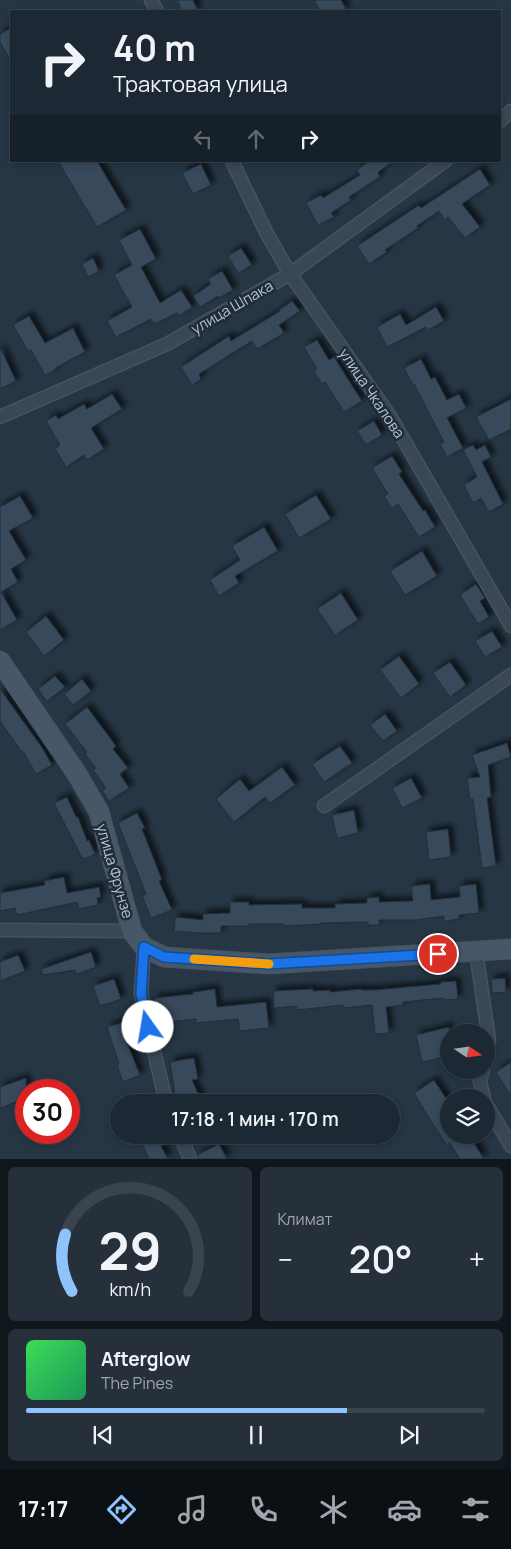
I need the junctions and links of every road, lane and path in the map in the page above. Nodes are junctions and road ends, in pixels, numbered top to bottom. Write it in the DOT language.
graph roads {
  1 [pos="511,111"];
  2 [pos="501,120"];
  3 [pos="232,162"];
  4 [pos="444,162"];
  5 [pos="290,274"];
  6 [pos="0,417"];
  7 [pos="511,626"];
  8 [pos="0,661"];
  9 [pos="511,675"];
  10 [pos="324,806"];
  11 [pos="0,930"];
  12 [pos="132,931"];
  13 [pos="144,947"];
  14 [pos="511,949"];
  15 [pos="476,951"];
  16 [pos="487,1024"];
  17 [pos="164,1094"];
  18 [pos="495,1119"];
  19 [pos="184,1144"];
  20 [pos="511,1146"];
  21 [pos="190,1159"];
  1 -- 2 [label="street"];
  3 -- 5 [label="street, улица Чкалова"];
  4 -- 5 [label="street, улица Шпака"];
  5 -- 6 [label="street, улица Шпака"];
  5 -- 7 [label="street, улица Чкалова"];
  8 -- 12 [label="street, улица Фрунзе"];
  9 -- 10 [label="street"];
  11 -- 12 [label="street"];
  12 -- 13 [label="street, улица Фрунзе"];
  13 -- 15 [label="street"];
  13 -- 17 [label="street"];
  14 -- 15 [label="street"];
  15 -- 16 [label="street"];
  18 -- 20 [label="street"];
  19 -- 21 [label="street"];
}
